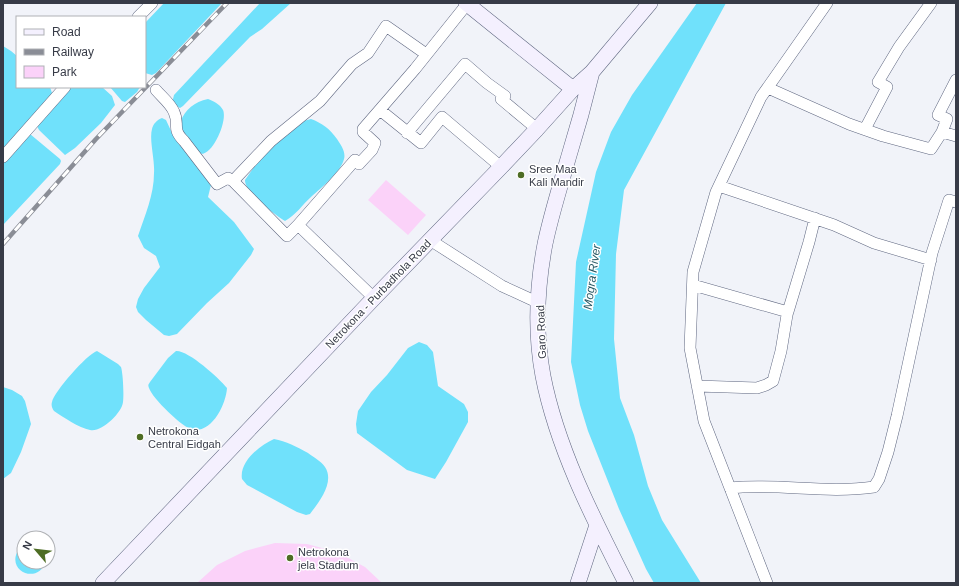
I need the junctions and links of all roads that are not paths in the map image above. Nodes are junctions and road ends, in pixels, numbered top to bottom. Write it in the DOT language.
graph roads {
  1 [pos="152,3"];
  2 [pos="466,3"];
  3 [pos="650,3"];
  4 [pos="827,3"];
  5 [pos="931,3"];
  6 [pos="139,16"];
  7 [pos="426,54"];
  8 [pos="592,72"];
  9 [pos="956,80"];
  10 [pos="64,88"];
  11 [pos="768,88"];
  12 [pos="573,89"];
  13 [pos="156,90"];
  14 [pos="380,110"];
  15 [pos="537,129"];
  16 [pos="865,129"];
  17 [pos="942,132"];
  18 [pos="407,133"];
  19 [pos="956,136"];
  20 [pos="3,156"];
  21 [pos="501,167"];
  22 [pos="233,181"];
  23 [pos="719,186"];
  24 [pos="956,202"];
  25 [pos="815,218"];
  26 [pos="298,225"];
  27 [pos="430,240"];
  28 [pos="931,260"];
  29 [pos="693,285"];
  30 [pos="374,298"];
  31 [pos="539,303"];
  32 [pos="788,312"];
  33 [pos="697,386"];
  34 [pos="730,488"];
  35 [pos="597,525"];
  36 [pos="103,583"];
  37 [pos="578,583"];
  38 [pos="626,583"];
  39 [pos="767,583"];
  1 -- 6 [label="street"];
  2 -- 7 [label="street"];
  2 -- 12 [label="main road"];
  3 -- 8 [label="main road, Netrokona - Purbadhola Road"];
  4 -- 11 [label="street"];
  5 -- 16 [label="street"];
  7 -- 14 [label="street"];
  7 -- 22 [label="street"];
  8 -- 12 [label="main road, Netrokona - Purbadhola Road"];
  8 -- 31 [label="main road, Garo Road"];
  9 -- 17 [label="street"];
  10 -- 20 [label="street"];
  11 -- 16 [label="street"];
  11 -- 23 [label="street"];
  12 -- 15 [label="main road, Netrokona - Purbadhola Road"];
  13 -- 22 [label="street"];
  14 -- 18 [label="street"];
  14 -- 26 [label="street"];
  15 -- 18 [label="street"];
  15 -- 21 [label="main road, Netrokona - Purbadhola Road"];
  16 -- 17 [label="street"];
  17 -- 19 [label="street"];
  18 -- 21 [label="street"];
  21 -- 27 [label="main road, Netrokona - Purbadhola Road"];
  22 -- 26 [label="street"];
  23 -- 25 [label="street"];
  23 -- 29 [label="street"];
  24 -- 28 [label="street"];
  25 -- 28 [label="street"];
  25 -- 32 [label="street"];
  26 -- 30 [label="street"];
  27 -- 30 [label="main road, Netrokona - Purbadhola Road"];
  27 -- 31 [label="street"];
  28 -- 34 [label="street"];
  29 -- 32 [label="street"];
  29 -- 33 [label="street"];
  30 -- 36 [label="main road, Netrokona - Purbadhola Road"];
  31 -- 35 [label="main road, Garo Road"];
  32 -- 33 [label="street"];
  33 -- 34 [label="street"];
  34 -- 39 [label="street"];
  35 -- 37 [label="main road"];
  35 -- 38 [label="main road, Garo Road"];
}
